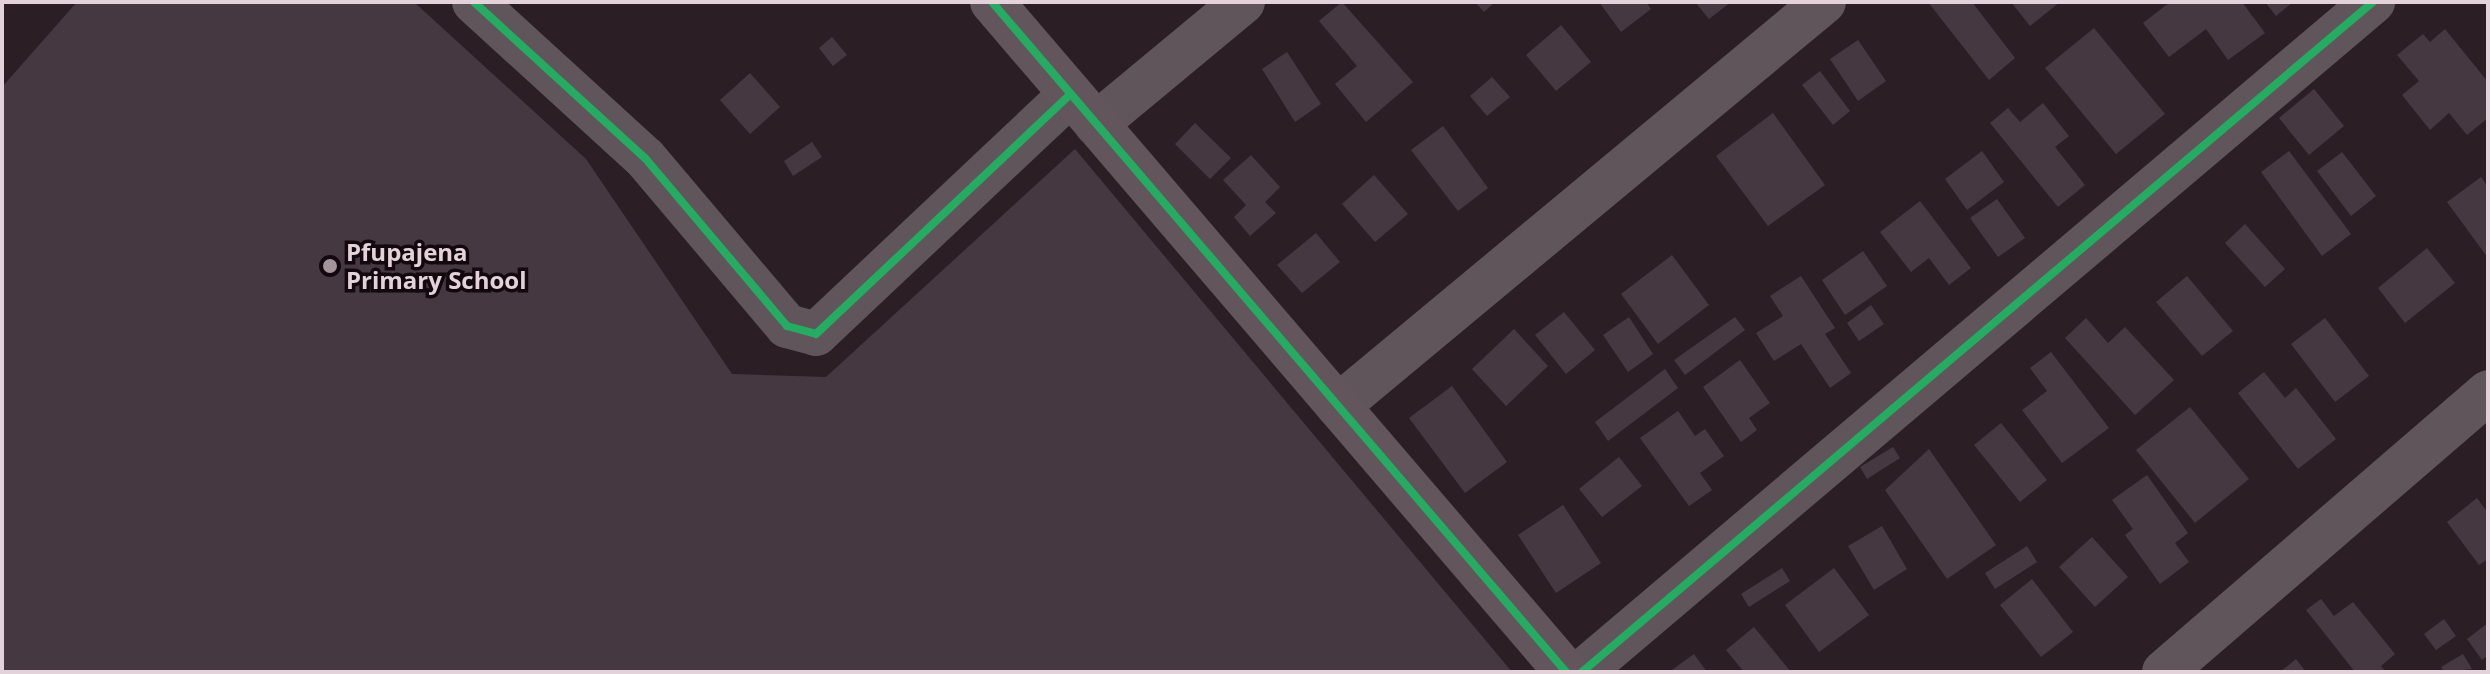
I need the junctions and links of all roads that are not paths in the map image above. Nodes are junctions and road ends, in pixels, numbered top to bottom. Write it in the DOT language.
graph roads {
  1 [pos="474,2"];
  2 [pos="992,2"];
  3 [pos="1243,2"];
  4 [pos="1824,2"];
  5 [pos="2373,2"];
  6 [pos="1083,109"];
  7 [pos="2488,392"];
  8 [pos="1338,406"];
  9 [pos="1566,672"];
  10 [pos="1582,672"];
  11 [pos="2164,672"];
  1 -- 6 [label="street"];
  2 -- 6 [label="street"];
  3 -- 6 [label="street"];
  4 -- 8 [label="street"];
  5 -- 10 [label="street"];
  6 -- 8 [label="street"];
  7 -- 11 [label="street"];
  8 -- 9 [label="street"];
}
